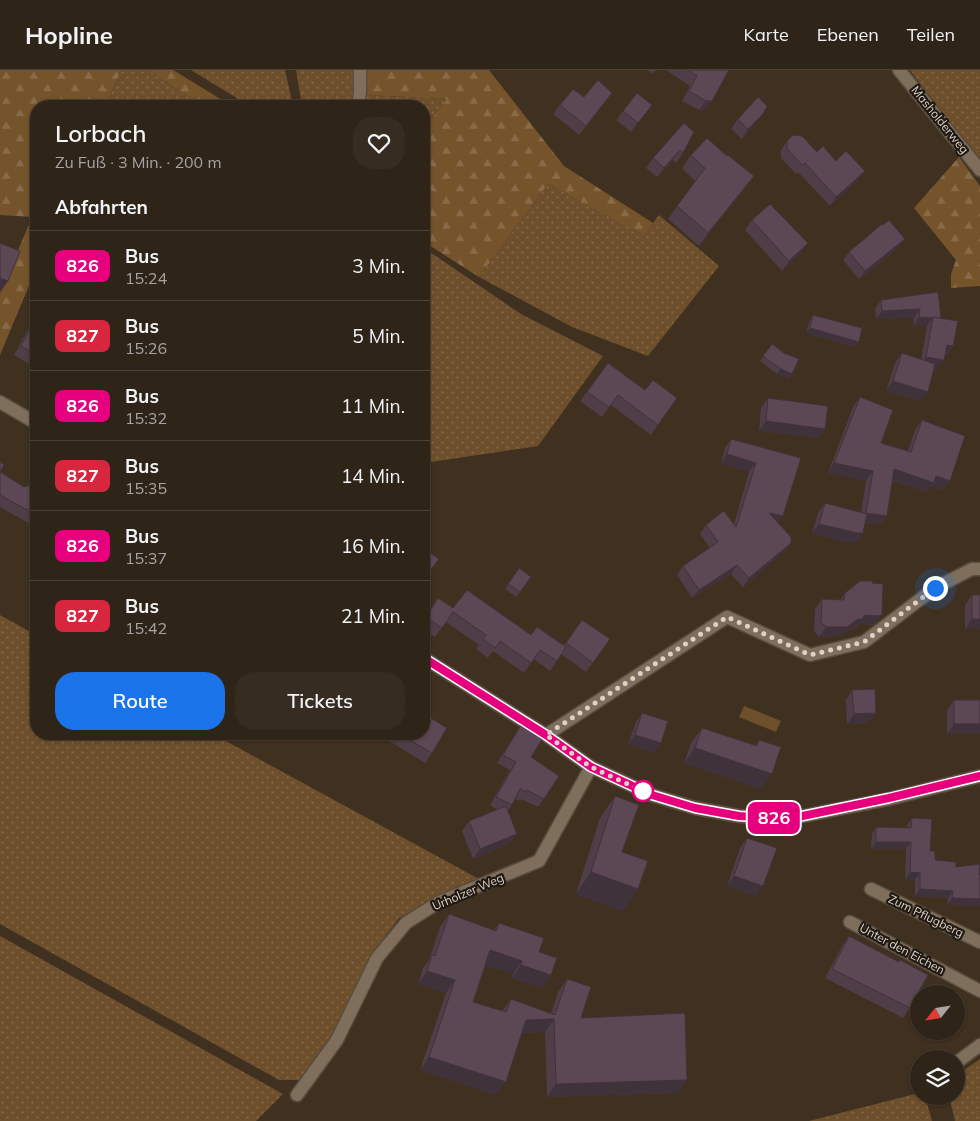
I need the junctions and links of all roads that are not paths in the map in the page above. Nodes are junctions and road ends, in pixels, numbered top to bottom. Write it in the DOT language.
graph roads {
  1 [pos="360,70"];
  2 [pos="899,70"];
  3 [pos="359,100"];
  4 [pos="980,170"];
  5 [pos="0,402"];
  6 [pos="30,420"];
  7 [pos="980,569"];
  8 [pos="430,662"];
  9 [pos="546,735"];
  10 [pos="591,767"];
  11 [pos="980,776"];
  12 [pos="871,889"];
  13 [pos="850,922"];
  14 [pos="980,942"];
  15 [pos="980,991"];
  16 [pos="980,1045"];
  17 [pos="965,1056"];
  18 [pos="297,1095"];
  1 -- 3 [label="street"];
  2 -- 4 [label="street, Masholderweg"];
  5 -- 6 [label="street"];
  7 -- 9 [label="street"];
  8 -- 9 [label="street"];
  9 -- 10 [label="street"];
  10 -- 11 [label="street"];
  10 -- 18 [label="street, Urholzer Weg"];
  12 -- 14 [label="street, Zum Pflugberg"];
  13 -- 15 [label="street, Unter den Eichen"];
  16 -- 17 [label="street"];
}
